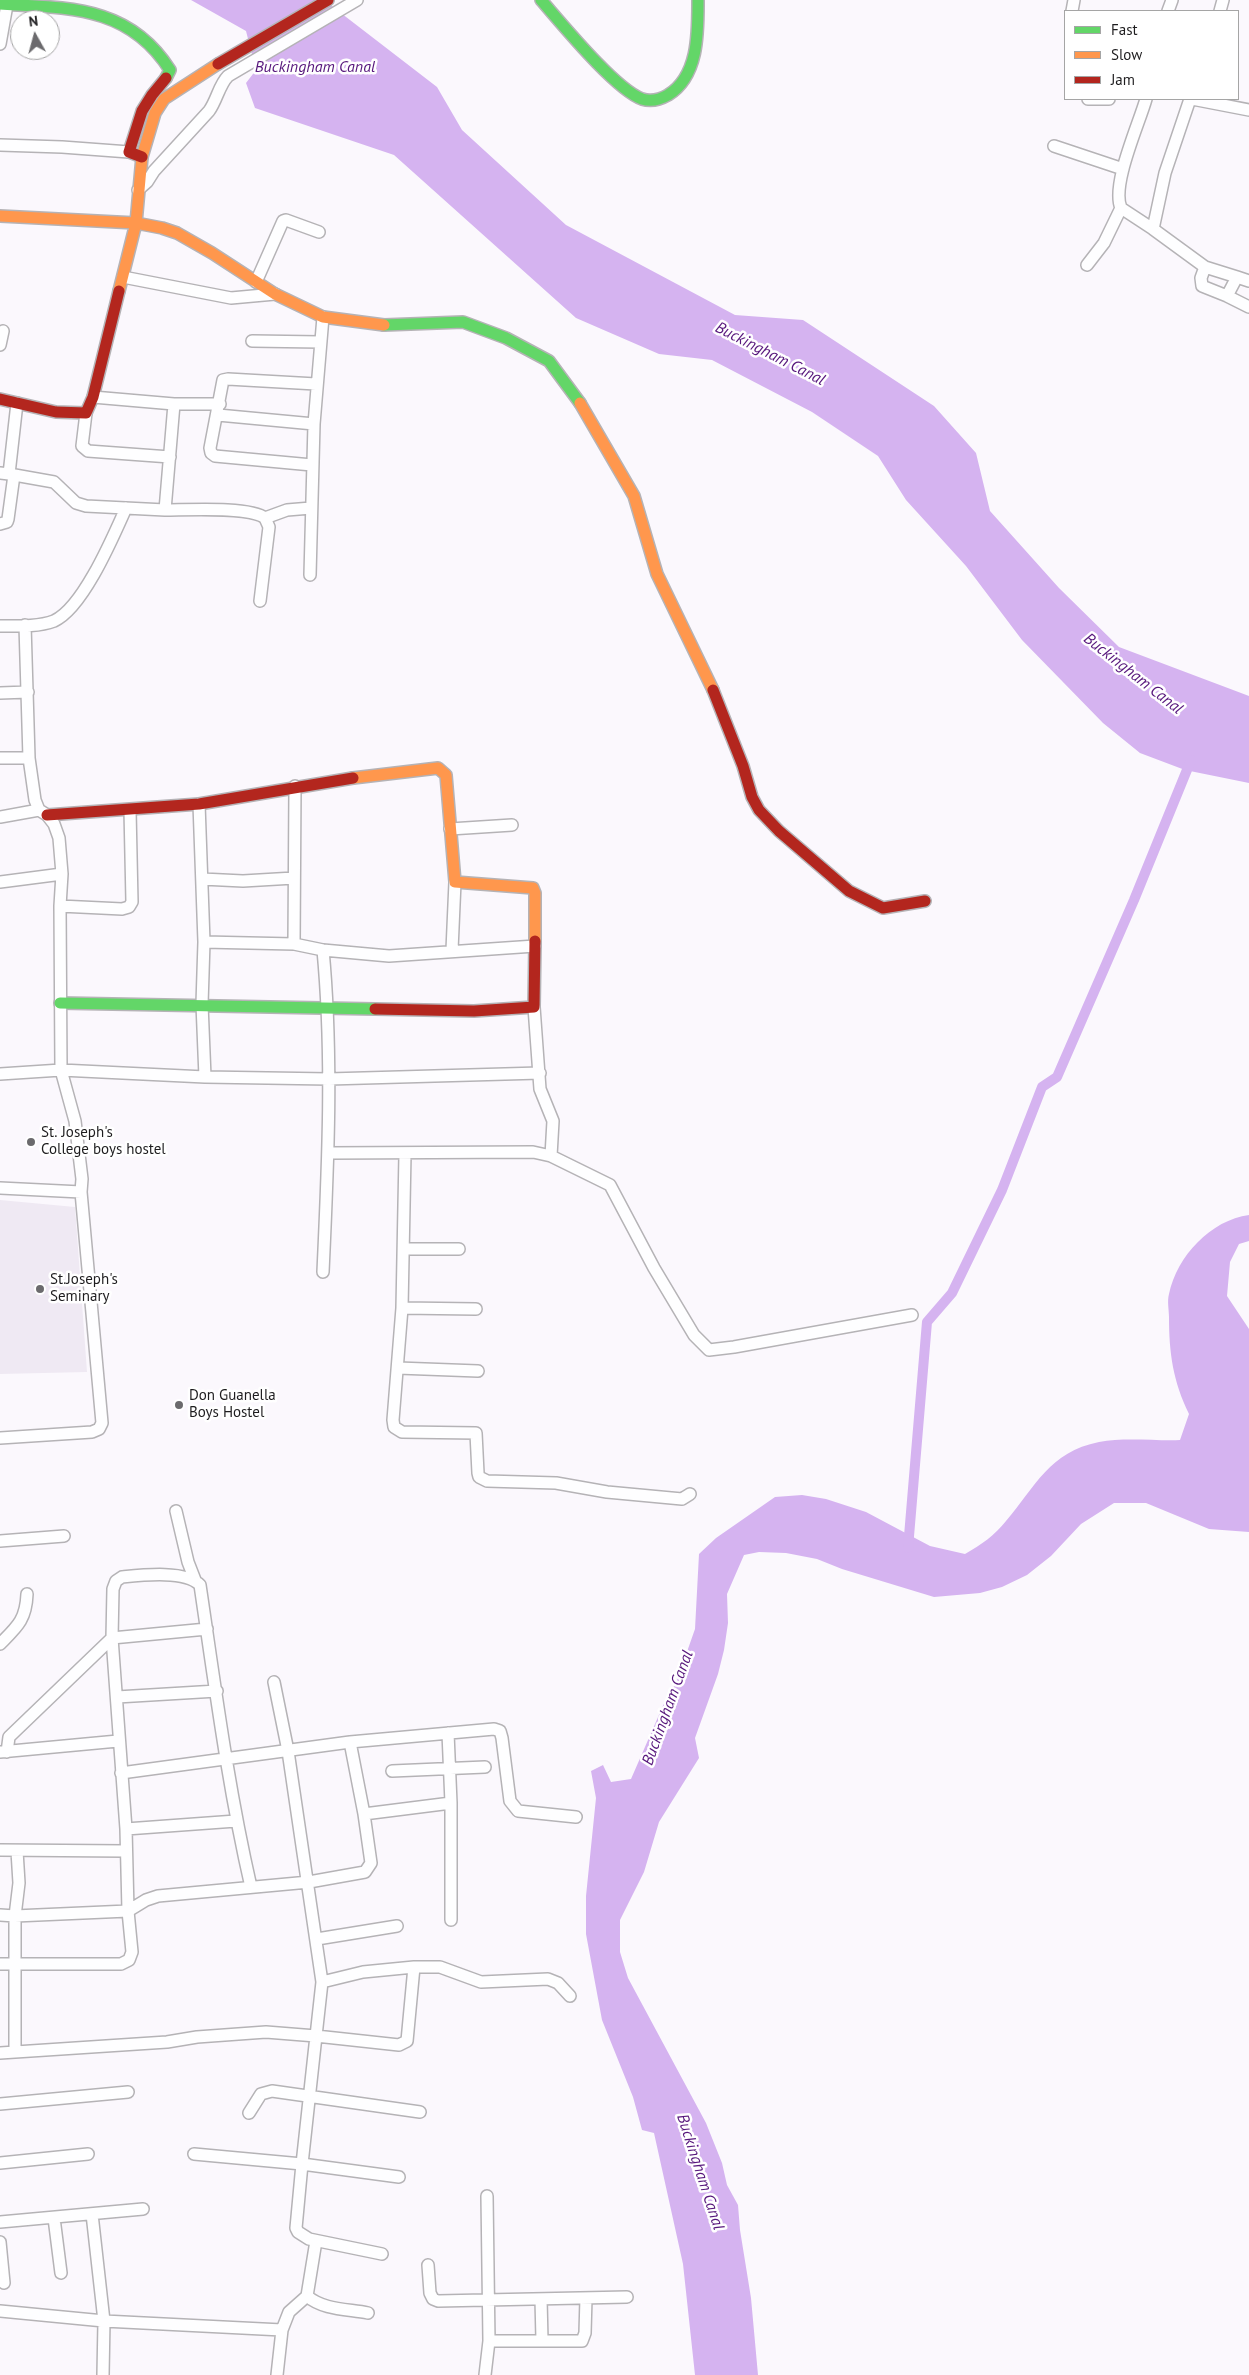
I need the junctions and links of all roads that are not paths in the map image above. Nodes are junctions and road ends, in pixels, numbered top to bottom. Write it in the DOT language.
graph roads {
  1 [pos="328,0"];
  2 [pos="542,0"];
  3 [pos="698,0"];
  4 [pos="354,2"];
  5 [pos="3,5"];
  6 [pos="0,44"];
  7 [pos="1146,100"];
  8 [pos="1191,100"];
  9 [pos="1196,100"];
  10 [pos="1249,110"];
  11 [pos="0,145"];
  12 [pos="1054,146"];
  13 [pos="129,152"];
  14 [pos="142,157"];
  15 [pos="1123,168"];
  16 [pos="138,190"];
  17 [pos="1121,208"];
  18 [pos="0,216"];
  19 [pos="136,223"];
  20 [pos="1153,229"];
  21 [pos="319,232"];
  22 [pos="1087,265"];
  23 [pos="1205,267"];
  24 [pos="124,277"];
  25 [pos="1237,277"];
  26 [pos="1249,281"];
  27 [pos="256,282"];
  28 [pos="275,294"];
  29 [pos="1228,296"];
  30 [pos="1249,307"];
  31 [pos="323,317"];
  32 [pos="3,331"];
  33 [pos="252,341"];
  34 [pos="320,342"];
  35 [pos="0,346"];
  36 [pos="316,384"];
  37 [pos="93,397"];
  38 [pos="0,399"];
  39 [pos="17,403"];
  40 [pos="174,404"];
  41 [pos="219,410"];
  42 [pos="86,413"];
  43 [pos="314,424"];
  44 [pos="170,457"];
  45 [pos="312,465"];
  46 [pos="8,474"];
  47 [pos="126,508"];
  48 [pos="311,508"];
  49 [pos="165,510"];
  50 [pos="265,518"];
  51 [pos="0,524"];
  52 [pos="310,574"];
  53 [pos="260,601"];
  54 [pos="31,624"];
  55 [pos="0,626"];
  56 [pos="28,692"];
  57 [pos="0,693"];
  58 [pos="0,758"];
  59 [pos="29,758"];
  60 [pos="295,786"];
  61 [pos="199,804"];
  62 [pos="130,810"];
  63 [pos="43,812"];
  64 [pos="0,817"];
  65 [pos="512,825"];
  66 [pos="450,828"];
  67 [pos="62,874"];
  68 [pos="294,878"];
  69 [pos="202,879"];
  70 [pos="0,882"];
  71 [pos="455,882"];
  72 [pos="925,901"];
  73 [pos="60,906"];
  74 [pos="204,942"];
  75 [pos="294,944"];
  76 [pos="535,946"];
  77 [pos="323,950"];
  78 [pos="452,950"];
  79 [pos="60,1003"];
  80 [pos="202,1004"];
  81 [pos="534,1007"];
  82 [pos="328,1009"];
  83 [pos="61,1070"];
  84 [pos="540,1073"];
  85 [pos="0,1074"];
  86 [pos="205,1076"];
  87 [pos="329,1079"];
  88 [pos="329,1153"];
  89 [pos="405,1154"];
  90 [pos="552,1156"];
  91 [pos="0,1188"];
  92 [pos="81,1192"];
  93 [pos="405,1249"];
  94 [pos="459,1249"];
  95 [pos="323,1272"];
  96 [pos="402,1308"];
  97 [pos="476,1309"];
  98 [pos="912,1315"];
  99 [pos="398,1368"];
  100 [pos="478,1372"];
  101 [pos="0,1438"];
  102 [pos="690,1494"];
  103 [pos="176,1511"];
  104 [pos="64,1536"];
  105 [pos="0,1541"];
  106 [pos="195,1580"];
  107 [pos="27,1594"];
  108 [pos="207,1629"];
  109 [pos="112,1638"];
  110 [pos="0,1644"];
  111 [pos="274,1682"];
  112 [pos="217,1691"];
  113 [pos="117,1697"];
  114 [pos="0,1729"];
  115 [pos="448,1733"];
  116 [pos="9,1737"];
  117 [pos="118,1741"];
  118 [pos="350,1742"];
  119 [pos="288,1751"];
  120 [pos="3,1752"];
  121 [pos="225,1757"];
  122 [pos="485,1767"];
  123 [pos="450,1768"];
  124 [pos="392,1771"];
  125 [pos="121,1773"];
  126 [pos="452,1803"];
  127 [pos="364,1814"];
  128 [pos="576,1817"];
  129 [pos="236,1820"];
  130 [pos="126,1829"];
  131 [pos="0,1850"];
  132 [pos="17,1851"];
  133 [pos="126,1851"];
  134 [pos="309,1882"];
  135 [pos="251,1887"];
  136 [pos="128,1911"];
  137 [pos="0,1915"];
  138 [pos="15,1916"];
  139 [pos="451,1920"];
  140 [pos="397,1926"];
  141 [pos="317,1939"];
  142 [pos="0,1964"];
  143 [pos="16,1965"];
  144 [pos="414,1967"];
  145 [pos="322,1982"];
  146 [pos="570,1996"];
  147 [pos="316,2036"];
  148 [pos="15,2050"];
  149 [pos="0,2052"];
  150 [pos="128,2092"];
  151 [pos="311,2097"];
  152 [pos="0,2104"];
  153 [pos="249,2112"];
  154 [pos="420,2112"];
  155 [pos="88,2154"];
  156 [pos="194,2154"];
  157 [pos="0,2163"];
  158 [pos="302,2164"];
  159 [pos="400,2178"];
  160 [pos="488,2196"];
  161 [pos="142,2208"];
  162 [pos="92,2214"];
  163 [pos="54,2218"];
  164 [pos="0,2222"];
  165 [pos="316,2240"];
  166 [pos="0,2242"];
  167 [pos="382,2254"];
  168 [pos="428,2265"];
  169 [pos="61,2273"];
  170 [pos="4,2283"];
  171 [pos="307,2296"];
  172 [pos="627,2297"];
  173 [pos="586,2298"];
  174 [pos="541,2299"];
  175 [pos="489,2300"];
  176 [pos="0,2312"];
  177 [pos="368,2312"];
  178 [pos="104,2321"];
  179 [pos="282,2330"];
  180 [pos="542,2340"];
  181 [pos="489,2341"];
  182 [pos="104,2375"];
  183 [pos="277,2375"];
  184 [pos="485,2375"];
  1 -- 14 [label="street"];
  2 -- 3 [label="street"];
  4 -- 16 [label="street"];
  5 -- 6 [label="street"];
  5 -- 13 [label="street"];
  7 -- 15 [label="street"];
  8 -- 20 [label="street"];
  9 -- 10 [label="street"];
  11 -- 13 [label="street"];
  12 -- 15 [label="street"];
  13 -- 14 [label="street"];
  14 -- 16 [label="street"];
  15 -- 17 [label="street"];
  16 -- 19 [label="street"];
  17 -- 20 [label="street"];
  17 -- 22 [label="street"];
  18 -- 19 [label="street"];
  19 -- 24 [label="street"];
  19 -- 27 [label="street"];
  20 -- 23 [label="street"];
  21 -- 27 [label="street"];
  23 -- 25 [label="street"];
  23 -- 29 [label="street"];
  24 -- 28 [label="street"];
  24 -- 37 [label="street"];
  25 -- 26 [label="street"];
  25 -- 29 [label="street"];
  27 -- 28 [label="street"];
  28 -- 31 [label="street"];
  29 -- 30 [label="street"];
  31 -- 34 [label="street"];
  31 -- 72 [label="street"];
  32 -- 35 [label="street"];
  33 -- 34 [label="street"];
  34 -- 36 [label="street"];
  36 -- 41 [label="street"];
  36 -- 43 [label="street"];
  37 -- 40 [label="street"];
  37 -- 42 [label="street"];
  38 -- 39 [label="street"];
  39 -- 42 [label="street"];
  39 -- 46 [label="street"];
  40 -- 41 [label="street"];
  40 -- 44 [label="street"];
  41 -- 43 [label="street"];
  41 -- 45 [label="street"];
  42 -- 44 [label="street"];
  43 -- 45 [label="street"];
  44 -- 49 [label="street"];
  45 -- 48 [label="street"];
  46 -- 47 [label="street"];
  46 -- 51 [label="street"];
  47 -- 49 [label="street"];
  47 -- 54 [label="street"];
  48 -- 50 [label="street"];
  48 -- 52 [label="street"];
  49 -- 50 [label="street"];
  50 -- 53 [label="street"];
  54 -- 55 [label="street"];
  54 -- 56 [label="street"];
  56 -- 57 [label="street"];
  56 -- 59 [label="street"];
  58 -- 59 [label="street"];
  59 -- 63 [label="street"];
  60 -- 61 [label="street"];
  60 -- 66 [label="street"];
  60 -- 68 [label="street"];
  61 -- 62 [label="street"];
  61 -- 69 [label="street"];
  62 -- 63 [label="street"];
  62 -- 73 [label="street"];
  63 -- 64 [label="street"];
  63 -- 67 [label="street"];
  65 -- 66 [label="street"];
  66 -- 71 [label="street"];
  67 -- 70 [label="street"];
  67 -- 73 [label="street"];
  68 -- 69 [label="street"];
  68 -- 75 [label="street"];
  69 -- 74 [label="street"];
  71 -- 76 [label="street"];
  71 -- 78 [label="street"];
  73 -- 79 [label="street"];
  74 -- 75 [label="street"];
  74 -- 80 [label="street"];
  75 -- 77 [label="street"];
  76 -- 78 [label="street"];
  76 -- 81 [label="street"];
  77 -- 78 [label="street"];
  77 -- 82 [label="street"];
  79 -- 80 [label="street"];
  79 -- 83 [label="street"];
  80 -- 82 [label="street"];
  80 -- 86 [label="street"];
  81 -- 82 [label="street"];
  81 -- 84 [label="street"];
  82 -- 87 [label="street"];
  83 -- 85 [label="street"];
  83 -- 86 [label="street"];
  83 -- 92 [label="street"];
  84 -- 87 [label="street"];
  84 -- 90 [label="street"];
  86 -- 87 [label="street"];
  87 -- 88 [label="street"];
  88 -- 89 [label="street"];
  88 -- 95 [label="street"];
  89 -- 90 [label="street"];
  89 -- 93 [label="street"];
  90 -- 98 [label="street"];
  91 -- 92 [label="street"];
  92 -- 101 [label="street"];
  93 -- 94 [label="street"];
  93 -- 96 [label="street"];
  96 -- 97 [label="street"];
  96 -- 99 [label="street"];
  99 -- 100 [label="street"];
  99 -- 102 [label="street"];
  103 -- 106 [label="street"];
  104 -- 105 [label="street"];
  106 -- 108 [label="street"];
  106 -- 109 [label="street"];
  107 -- 110 [label="street"];
  108 -- 109 [label="street"];
  108 -- 112 [label="street"];
  109 -- 113 [label="street"];
  109 -- 116 [label="street"];
  111 -- 119 [label="street"];
  112 -- 113 [label="street"];
  112 -- 121 [label="street"];
  113 -- 117 [label="street"];
  114 -- 116 [label="street"];
  115 -- 118 [label="street"];
  115 -- 123 [label="street"];
  115 -- 128 [label="street"];
  116 -- 120 [label="street"];
  117 -- 120 [label="street"];
  117 -- 125 [label="street"];
  118 -- 119 [label="street"];
  118 -- 127 [label="street"];
  119 -- 121 [label="street"];
  119 -- 134 [label="street"];
  121 -- 125 [label="street"];
  121 -- 129 [label="street"];
  122 -- 123 [label="street"];
  123 -- 124 [label="street"];
  123 -- 126 [label="street"];
  125 -- 130 [label="street"];
  126 -- 127 [label="street"];
  126 -- 139 [label="street"];
  127 -- 134 [label="street"];
  129 -- 130 [label="street"];
  129 -- 135 [label="street"];
  130 -- 133 [label="street"];
  131 -- 132 [label="street"];
  132 -- 133 [label="street"];
  132 -- 138 [label="street"];
  133 -- 136 [label="street"];
  134 -- 135 [label="street"];
  134 -- 141 [label="street"];
  135 -- 136 [label="street"];
  136 -- 138 [label="street"];
  136 -- 143 [label="street"];
  137 -- 138 [label="street"];
  138 -- 143 [label="street"];
  140 -- 141 [label="street"];
  141 -- 145 [label="street"];
  142 -- 143 [label="street"];
  143 -- 148 [label="street"];
  144 -- 145 [label="street"];
  144 -- 146 [label="street"];
  144 -- 147 [label="street"];
  145 -- 147 [label="street"];
  147 -- 148 [label="street"];
  147 -- 151 [label="street"];
  148 -- 149 [label="street"];
  150 -- 152 [label="street"];
  151 -- 153 [label="street"];
  151 -- 154 [label="street"];
  151 -- 158 [label="street"];
  155 -- 157 [label="street"];
  156 -- 158 [label="street"];
  158 -- 159 [label="street"];
  158 -- 165 [label="street"];
  160 -- 175 [label="street"];
  161 -- 162 [label="street"];
  162 -- 163 [label="street"];
  162 -- 178 [label="street"];
  163 -- 164 [label="street"];
  163 -- 169 [label="street"];
  165 -- 167 [label="street"];
  165 -- 171 [label="street"];
  166 -- 170 [label="street"];
  168 -- 175 [label="street"];
  171 -- 177 [label="street"];
  171 -- 179 [label="street"];
  172 -- 173 [label="street"];
  173 -- 174 [label="street"];
  173 -- 180 [label="street"];
  174 -- 175 [label="street"];
  174 -- 180 [label="street"];
  175 -- 181 [label="street"];
  176 -- 178 [label="street"];
  178 -- 179 [label="street"];
  178 -- 182 [label="street"];
  179 -- 183 [label="street"];
  180 -- 181 [label="street"];
  181 -- 184 [label="street"];
}
